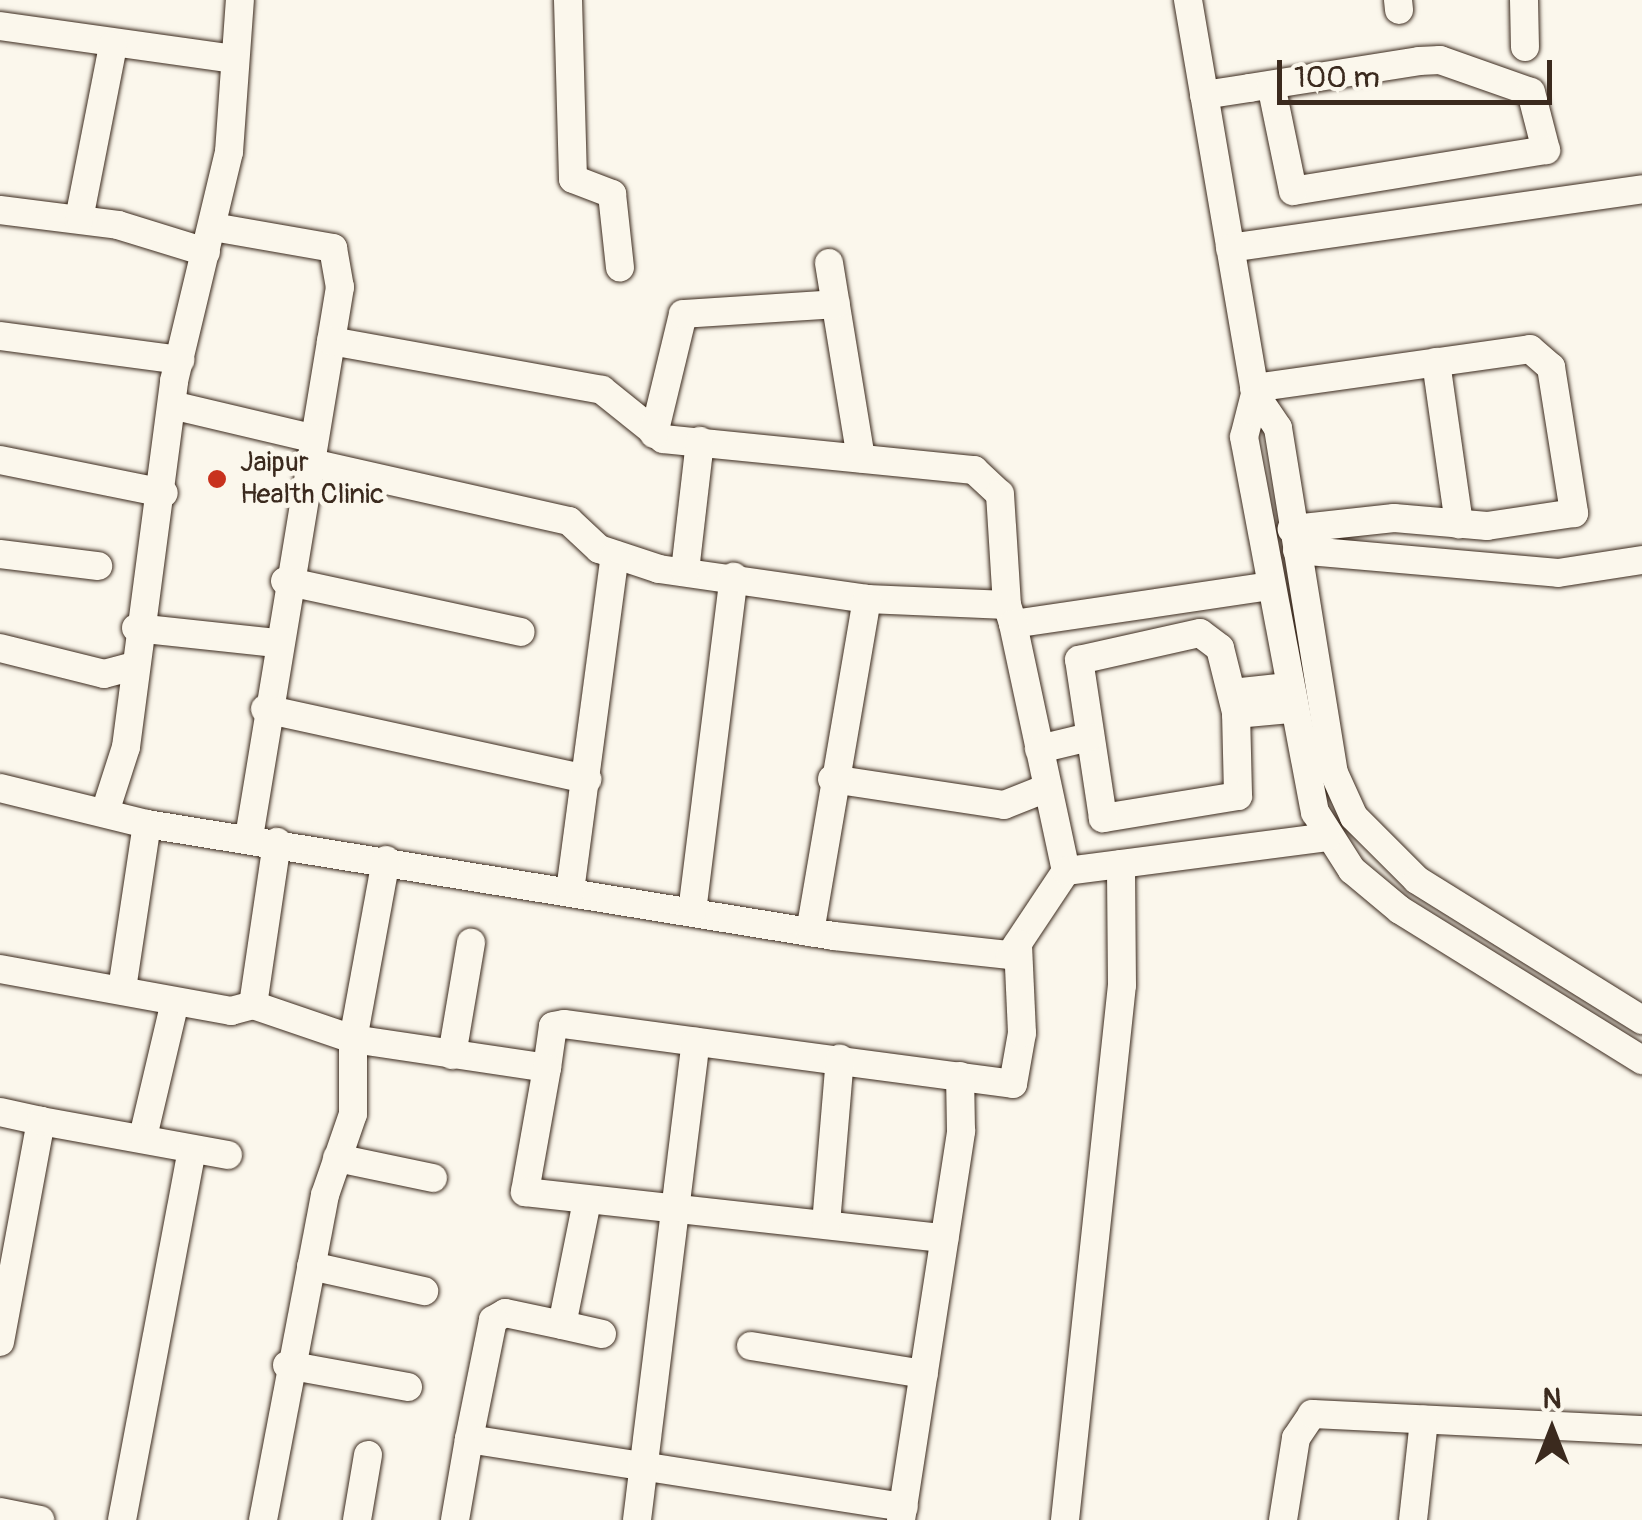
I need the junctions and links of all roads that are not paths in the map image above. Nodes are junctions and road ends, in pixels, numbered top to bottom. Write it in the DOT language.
graph roads {
  1 [pos="240,0"];
  2 [pos="568,0"];
  3 [pos="1188,0"];
  4 [pos="1524,0"];
  5 [pos="0,26"];
  6 [pos="112,45"];
  7 [pos="1526,46"];
  8 [pos="234,59"];
  9 [pos="1271,84"];
  10 [pos="1204,95"];
  11 [pos="1642,189"];
  12 [pos="0,210"];
  13 [pos="79,218"];
  14 [pos="210,240"];
  15 [pos="1230,248"];
  16 [pos="830,262"];
  17 [pos="620,268"];
  18 [pos="836,304"];
  19 [pos="0,336"];
  20 [pos="330,341"];
  21 [pos="180,360"];
  22 [pos="1436,362"];
  23 [pos="1254,391"];
  24 [pos="172,405"];
  25 [pos="654,434"];
  26 [pos="700,441"];
  27 [pos="310,450"];
  28 [pos="861,458"];
  29 [pos="0,460"];
  30 [pos="164,493"];
  31 [pos="1459,524"];
  32 [pos="1294,540"];
  33 [pos="0,554"];
  34 [pos="615,554"];
  35 [pos="1642,560"];
  36 [pos="98,566"];
  37 [pos="685,571"];
  38 [pos="734,576"];
  39 [pos="285,581"];
  40 [pos="1270,586"];
  41 [pos="867,598"];
  42 [pos="1010,614"];
  43 [pos="136,628"];
  44 [pos="521,632"];
  45 [pos="276,643"];
  46 [pos="0,648"];
  47 [pos="132,666"];
  48 [pos="1288,698"];
  49 [pos="1234,704"];
  50 [pos="266,709"];
  51 [pos="1086,728"];
  52 [pos="1037,739"];
  53 [pos="587,778"];
  54 [pos="832,778"];
  55 [pos="0,788"];
  56 [pos="1046,788"];
  57 [pos="106,809"];
  58 [pos="147,824"];
  59 [pos="1328,837"];
  60 [pos="263,839"];
  61 [pos="386,860"];
  62 [pos="1121,864"];
  63 [pos="1066,871"];
  64 [pos="570,892"];
  65 [pos="692,912"];
  66 [pos="810,932"];
  67 [pos="471,943"];
  68 [pos="1018,944"];
  69 [pos="0,968"];
  70 [pos="122,990"];
  71 [pos="175,1002"];
  72 [pos="253,1005"];
  73 [pos="1642,1020"];
  74 [pos="352,1039"];
  75 [pos="696,1042"];
  76 [pos="452,1055"];
  77 [pos="840,1060"];
  78 [pos="1642,1060"];
  79 [pos="547,1068"];
  80 [pos="960,1076"];
  81 [pos="0,1112"];
  82 [pos="40,1121"];
  83 [pos="143,1137"];
  84 [pos="192,1150"];
  85 [pos="228,1155"];
  86 [pos="337,1158"];
  87 [pos="433,1178"];
  88 [pos="587,1201"];
  89 [pos="676,1212"];
  90 [pos="826,1224"];
  91 [pos="944,1238"];
  92 [pos="311,1266"];
  93 [pos="424,1291"];
  94 [pos="562,1326"];
  95 [pos="602,1334"];
  96 [pos="0,1342"];
  97 [pos="751,1346"];
  98 [pos="287,1365"];
  99 [pos="924,1374"];
  100 [pos="408,1388"];
  101 [pos="1424,1420"];
  102 [pos="1642,1430"];
  103 [pos="469,1439"];
  104 [pos="368,1455"];
  105 [pos="648,1471"];
  106 [pos="1,1512"];
  107 [pos="902,1514"];
  108 [pos="1,1520"];
  109 [pos="40,1520"];
  110 [pos="122,1520"];
  111 [pos="262,1520"];
  112 [pos="358,1520"];
  113 [pos="455,1520"];
  114 [pos="637,1520"];
  115 [pos="1069,1520"];
  116 [pos="1283,1520"];
  117 [pos="1413,1520"];
  1 -- 8 [label="street"];
  2 -- 17 [label="street"];
  3 -- 10 [label="street"];
  4 -- 7 [label="street"];
  5 -- 6 [label="street"];
  6 -- 8 [label="street"];
  6 -- 13 [label="street"];
  8 -- 14 [label="street"];
  9 -- 9 [label="street"];
  9 -- 10 [label="street"];
  10 -- 15 [label="street"];
  11 -- 15 [label="street"];
  12 -- 13 [label="street"];
  13 -- 14 [label="street"];
  14 -- 20 [label="street"];
  14 -- 21 [label="street"];
  15 -- 23 [label="street"];
  16 -- 18 [label="street"];
  18 -- 25 [label="street"];
  18 -- 28 [label="street"];
  19 -- 21 [label="street"];
  20 -- 25 [label="street"];
  20 -- 27 [label="street"];
  21 -- 24 [label="street"];
  22 -- 23 [label="street"];
  22 -- 31 [label="street"];
  22 -- 31 [label="street"];
  23 -- 32 [label="street"];
  23 -- 40 [label="street"];
  24 -- 27 [label="street"];
  24 -- 30 [label="street"];
  25 -- 26 [label="street"];
  26 -- 28 [label="street"];
  26 -- 37 [label="street"];
  27 -- 34 [label="street"];
  27 -- 39 [label="street"];
  28 -- 42 [label="street"];
  29 -- 30 [label="street"];
  30 -- 43 [label="street"];
  31 -- 32 [label="street"];
  32 -- 35 [label="street"];
  32 -- 73 [label="street"];
  33 -- 36 [label="street"];
  34 -- 37 [label="street"];
  34 -- 53 [label="street"];
  37 -- 38 [label="street"];
  38 -- 41 [label="street"];
  38 -- 65 [label="street"];
  39 -- 44 [label="street"];
  39 -- 45 [label="street"];
  40 -- 42 [label="street"];
  40 -- 48 [label="street"];
  41 -- 42 [label="street"];
  41 -- 54 [label="street"];
  42 -- 52 [label="street"];
  43 -- 45 [label="street"];
  43 -- 47 [label="street"];
  45 -- 50 [label="street"];
  46 -- 47 [label="street"];
  47 -- 57 [label="street"];
  48 -- 49 [label="street"];
  48 -- 59 [label="street"];
  49 -- 51 [label="street"];
  49 -- 51 [label="street"];
  50 -- 53 [label="street"];
  50 -- 60 [label="street"];
  51 -- 52 [label="street"];
  52 -- 56 [label="street"];
  53 -- 64 [label="street"];
  54 -- 56 [label="street"];
  54 -- 66 [label="street"];
  55 -- 57 [label="street"];
  56 -- 63 [label="street"];
  57 -- 58 [label="street"];
  58 -- 60 [label="street"];
  58 -- 70 [label="street"];
  59 -- 62 [label="street"];
  59 -- 78 [label="street"];
  60 -- 61 [label="street"];
  60 -- 72 [label="street"];
  61 -- 64 [label="street"];
  61 -- 74 [label="street"];
  62 -- 63 [label="street"];
  62 -- 115 [label="street"];
  63 -- 68 [label="street"];
  64 -- 65 [label="street"];
  65 -- 66 [label="street"];
  66 -- 68 [label="street"];
  67 -- 76 [label="street"];
  68 -- 80 [label="street"];
  69 -- 70 [label="street"];
  70 -- 71 [label="street"];
  71 -- 72 [label="street"];
  71 -- 83 [label="street"];
  72 -- 74 [label="street"];
  74 -- 76 [label="street"];
  74 -- 86 [label="street"];
  75 -- 77 [label="street"];
  75 -- 79 [label="street"];
  75 -- 89 [label="street"];
  76 -- 79 [label="street"];
  77 -- 80 [label="street"];
  77 -- 90 [label="street"];
  79 -- 88 [label="street"];
  80 -- 91 [label="street"];
  81 -- 82 [label="street"];
  82 -- 83 [label="street"];
  82 -- 96 [label="street"];
  83 -- 84 [label="street"];
  84 -- 85 [label="street"];
  84 -- 110 [label="street"];
  86 -- 87 [label="street"];
  86 -- 92 [label="street"];
  88 -- 89 [label="street"];
  88 -- 94 [label="street"];
  89 -- 90 [label="street"];
  89 -- 105 [label="street"];
  90 -- 91 [label="street"];
  91 -- 99 [label="street"];
  92 -- 93 [label="street"];
  92 -- 98 [label="street"];
  94 -- 95 [label="street"];
  94 -- 103 [label="street"];
  97 -- 99 [label="street"];
  98 -- 100 [label="street"];
  98 -- 111 [label="street"];
  99 -- 107 [label="street"];
  101 -- 102 [label="street"];
  101 -- 116 [label="street"];
  101 -- 117 [label="street"];
  103 -- 105 [label="street"];
  103 -- 113 [label="street"];
  104 -- 112 [label="street"];
  105 -- 107 [label="street"];
  105 -- 114 [label="street"];
  106 -- 108 [label="street"];
  106 -- 109 [label="street"];
}
